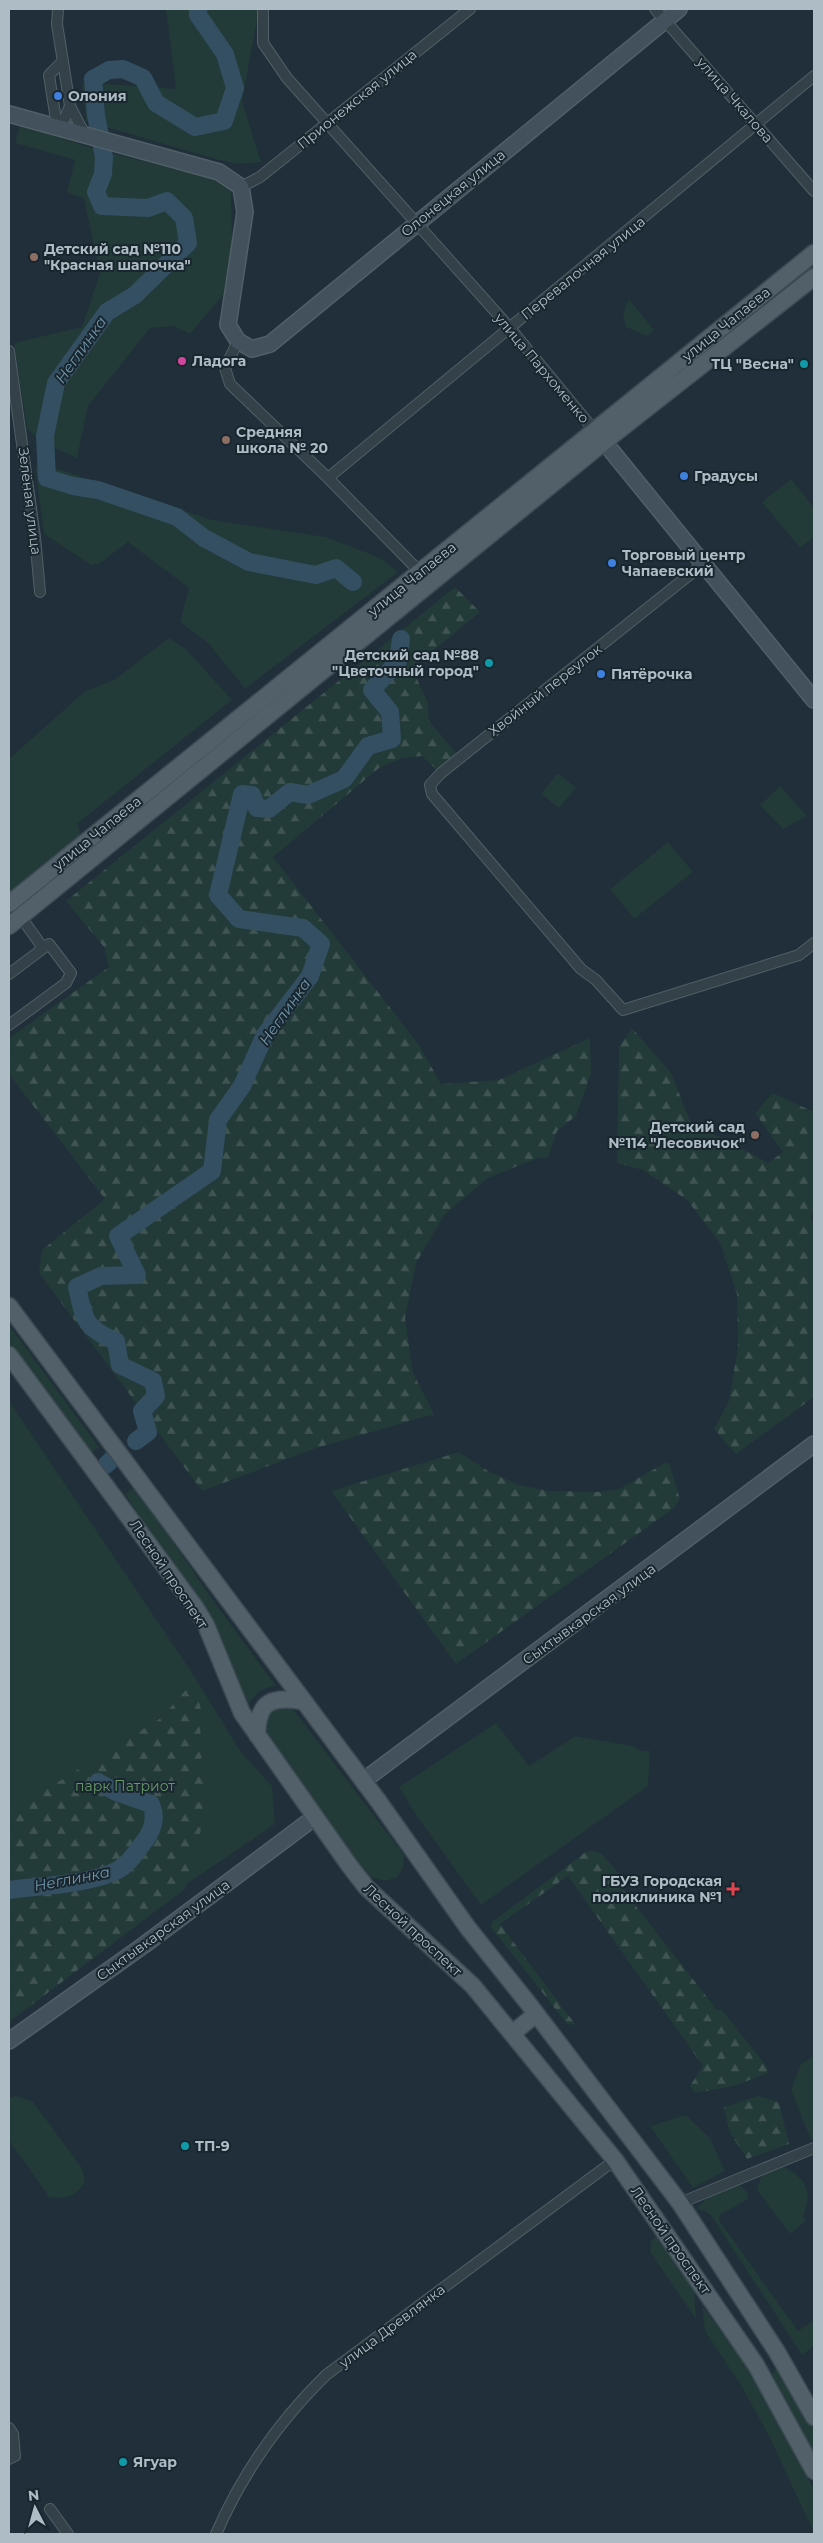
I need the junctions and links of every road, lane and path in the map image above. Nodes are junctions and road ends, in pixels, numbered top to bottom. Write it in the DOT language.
graph roads {
  1 [pos="58,9"];
  2 [pos="263,9"];
  3 [pos="470,9"];
  4 [pos="679,9"];
  5 [pos="660,15"];
  6 [pos="62,61"];
  7 [pos="814,76"];
  8 [pos="70,106"];
  9 [pos="9,114"];
  10 [pos="328,124"];
  11 [pos="757,125"];
  12 [pos="57,126"];
  13 [pos="87,134"];
  14 [pos="241,187"];
  15 [pos="814,191"];
  16 [pos="415,224"];
  17 [pos="814,253"];
  18 [pos="814,277"];
  19 [pos="510,328"];
  20 [pos="238,342"];
  21 [pos="9,351"];
  22 [pos="11,384"];
  23 [pos="599,436"];
  24 [pos="328,478"];
  25 [pos="703,564"];
  26 [pos="420,572"];
  27 [pos="40,592"];
  28 [pos="814,700"];
  29 [pos="9,904"];
  30 [pos="15,922"];
  31 [pos="814,943"];
  32 [pos="43,948"];
  33 [pos="9,974"];
  34 [pos="9,1025"];
  35 [pos="9,1306"];
  36 [pos="9,1355"];
  37 [pos="814,1444"];
  38 [pos="302,1701"];
  39 [pos="257,1735"];
  40 [pos="363,1781"];
  41 [pos="315,1817"];
  42 [pos="536,2014"];
  43 [pos="513,2033"];
  44 [pos="9,2041"];
  45 [pos="814,2148"];
  46 [pos="614,2160"];
  47 [pos="680,2203"];
  48 [pos="777,2352"];
  49 [pos="756,2365"];
  50 [pos="814,2417"];
  51 [pos="9,2428"];
  52 [pos="12,2458"];
  53 [pos="814,2471"];
  54 [pos="50,2509"];
  55 [pos="68,2534"];
  56 [pos="216,2534"];
  1 -- 6 [label="street"];
  2 -- 10 [label="street, улица Пархоменко"];
  3 -- 10 [label="street, Прионежская улица"];
  4 -- 5 [label="main road, Олонецкая улица"];
  5 -- 11 [label="street, улица Чкалова"];
  5 -- 16 [label="main road, Олонецкая улица"];
  6 -- 8 [label="street"];
  6 -- 12 [label="street"];
  7 -- 11 [label="street, Перевалочная улица"];
  8 -- 12 [label="street"];
  8 -- 13 [label="street"];
  9 -- 12 [label="main road"];
  10 -- 14 [label="street, Прионежская улица"];
  10 -- 16 [label="street, улица Пархоменко"];
  11 -- 15 [label="street, улица Чкалова"];
  11 -- 19 [label="street, Перевалочная улица"];
  12 -- 13 [label="main road"];
  13 -- 14 [label="main road"];
  14 -- 20 [label="main road"];
  16 -- 19 [label="street, улица Пархоменко"];
  16 -- 20 [label="main road, Олонецкая улица"];
  17 -- 23 [label="main road, улица Чапаева"];
  18 -- 23 [label="main road, улица Чапаева"];
  19 -- 23 [label="street, улица Пархоменко"];
  19 -- 24 [label="street, Перевалочная улица"];
  20 -- 24 [label="street"];
  21 -- 22 [label="street, Зелёная улица"];
  22 -- 27 [label="street, Зелёная улица"];
  23 -- 25 [label="main road, улица Пархоменко"];
  23 -- 26 [label="main road, улица Чапаева"];
  23 -- 30 [label="main road, улица Чапаева"];
  24 -- 26 [label="street"];
  25 -- 28 [label="main road, улица Пархоменко"];
  25 -- 31 [label="street, Хвойный переулок"];
  26 -- 29 [label="main road, улица Чапаева"];
  30 -- 32 [label="street"];
  32 -- 33 [label="street"];
  32 -- 34 [label="street"];
  35 -- 38 [label="main road, Лесной проспект"];
  36 -- 39 [label="main road, Лесной проспект"];
  37 -- 40 [label="main road, Сыктывкарская улица"];
  38 -- 39 [label="main road"];
  38 -- 40 [label="main road, Лесной проспект"];
  39 -- 41 [label="main road, Лесной проспект"];
  40 -- 42 [label="main road, Лесной проспект"];
  41 -- 43 [label="main road, Лесной проспект"];
  41 -- 44 [label="main road, Сыктывкарская улица"];
  42 -- 43 [label="main road"];
  42 -- 47 [label="main road, Лесной проспект"];
  43 -- 46 [label="main road, Лесной проспект"];
  45 -- 47 [label="street"];
  46 -- 49 [label="main road, Лесной проспект"];
  46 -- 56 [label="street, улица Древлянка"];
  47 -- 48 [label="main road, Лесной проспект"];
  48 -- 49 [label="main road"];
  48 -- 50 [label="main road, Лесной проспект"];
  49 -- 53 [label="main road, Лесной проспект"];
  51 -- 52 [label="street"];
  54 -- 55 [label="street"];
}
